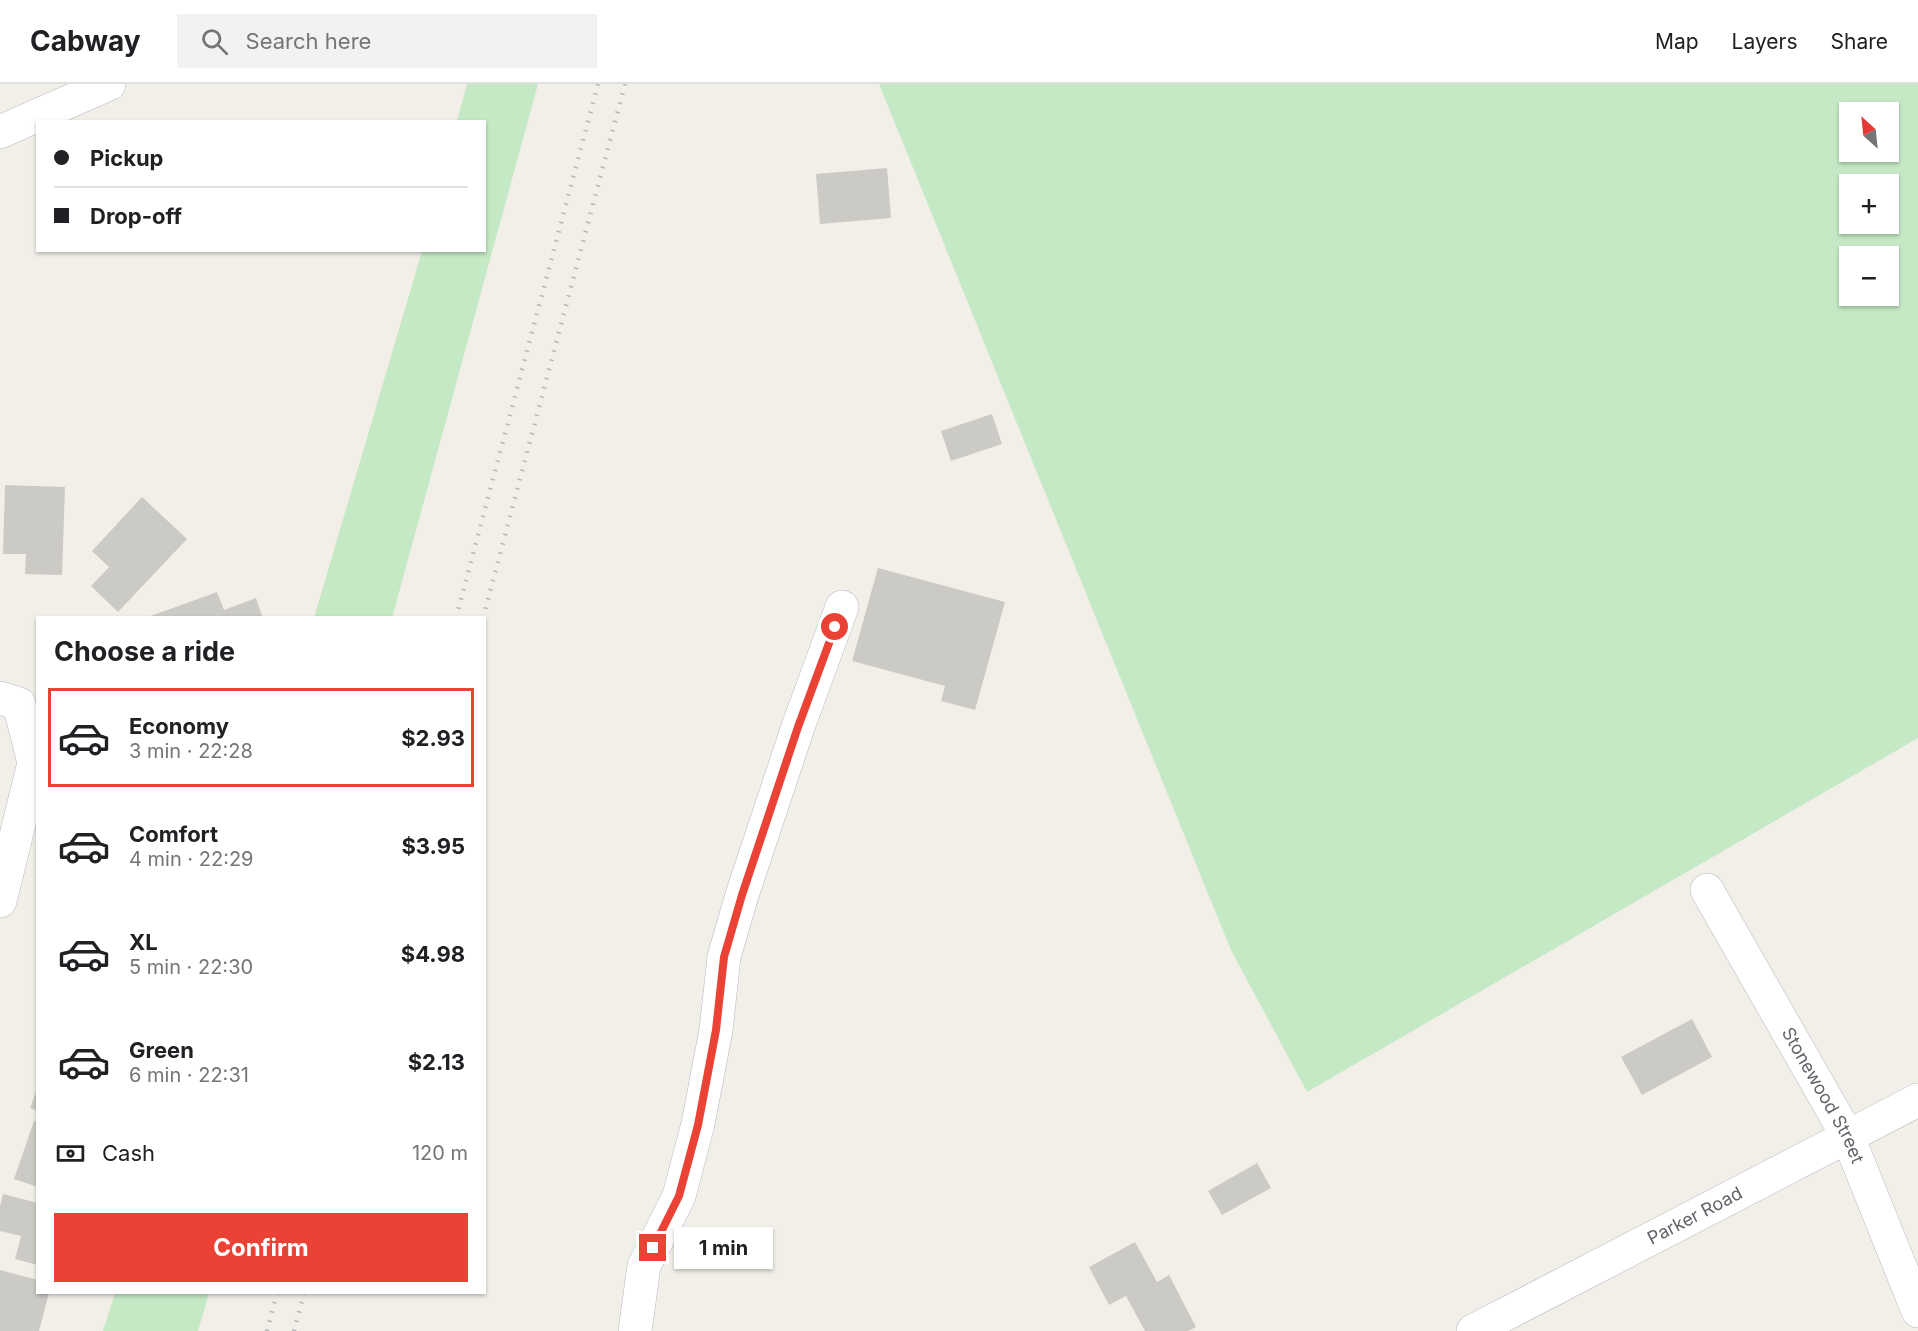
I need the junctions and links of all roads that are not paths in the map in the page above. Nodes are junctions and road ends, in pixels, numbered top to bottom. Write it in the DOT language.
graph roads {
  1 [pos="109,84"];
  2 [pos="0,132"];
  3 [pos="842,607"];
  4 [pos="10,701"];
  5 [pos="1707,890"];
  6 [pos="0,901"];
  7 [pos="1918,1100"];
  8 [pos="1848,1137"];
  9 [pos="1918,1311"];
  10 [pos="635,1331"];
  11 [pos="1473,1331"];
  1 -- 2 [label="street"];
  3 -- 10 [label="street"];
  4 -- 6 [label="street"];
  5 -- 8 [label="street, Stonewood Street"];
  7 -- 8 [label="street, Parker Road"];
  8 -- 9 [label="street, Stonewood Street"];
  8 -- 11 [label="street, Parker Road"];
}
